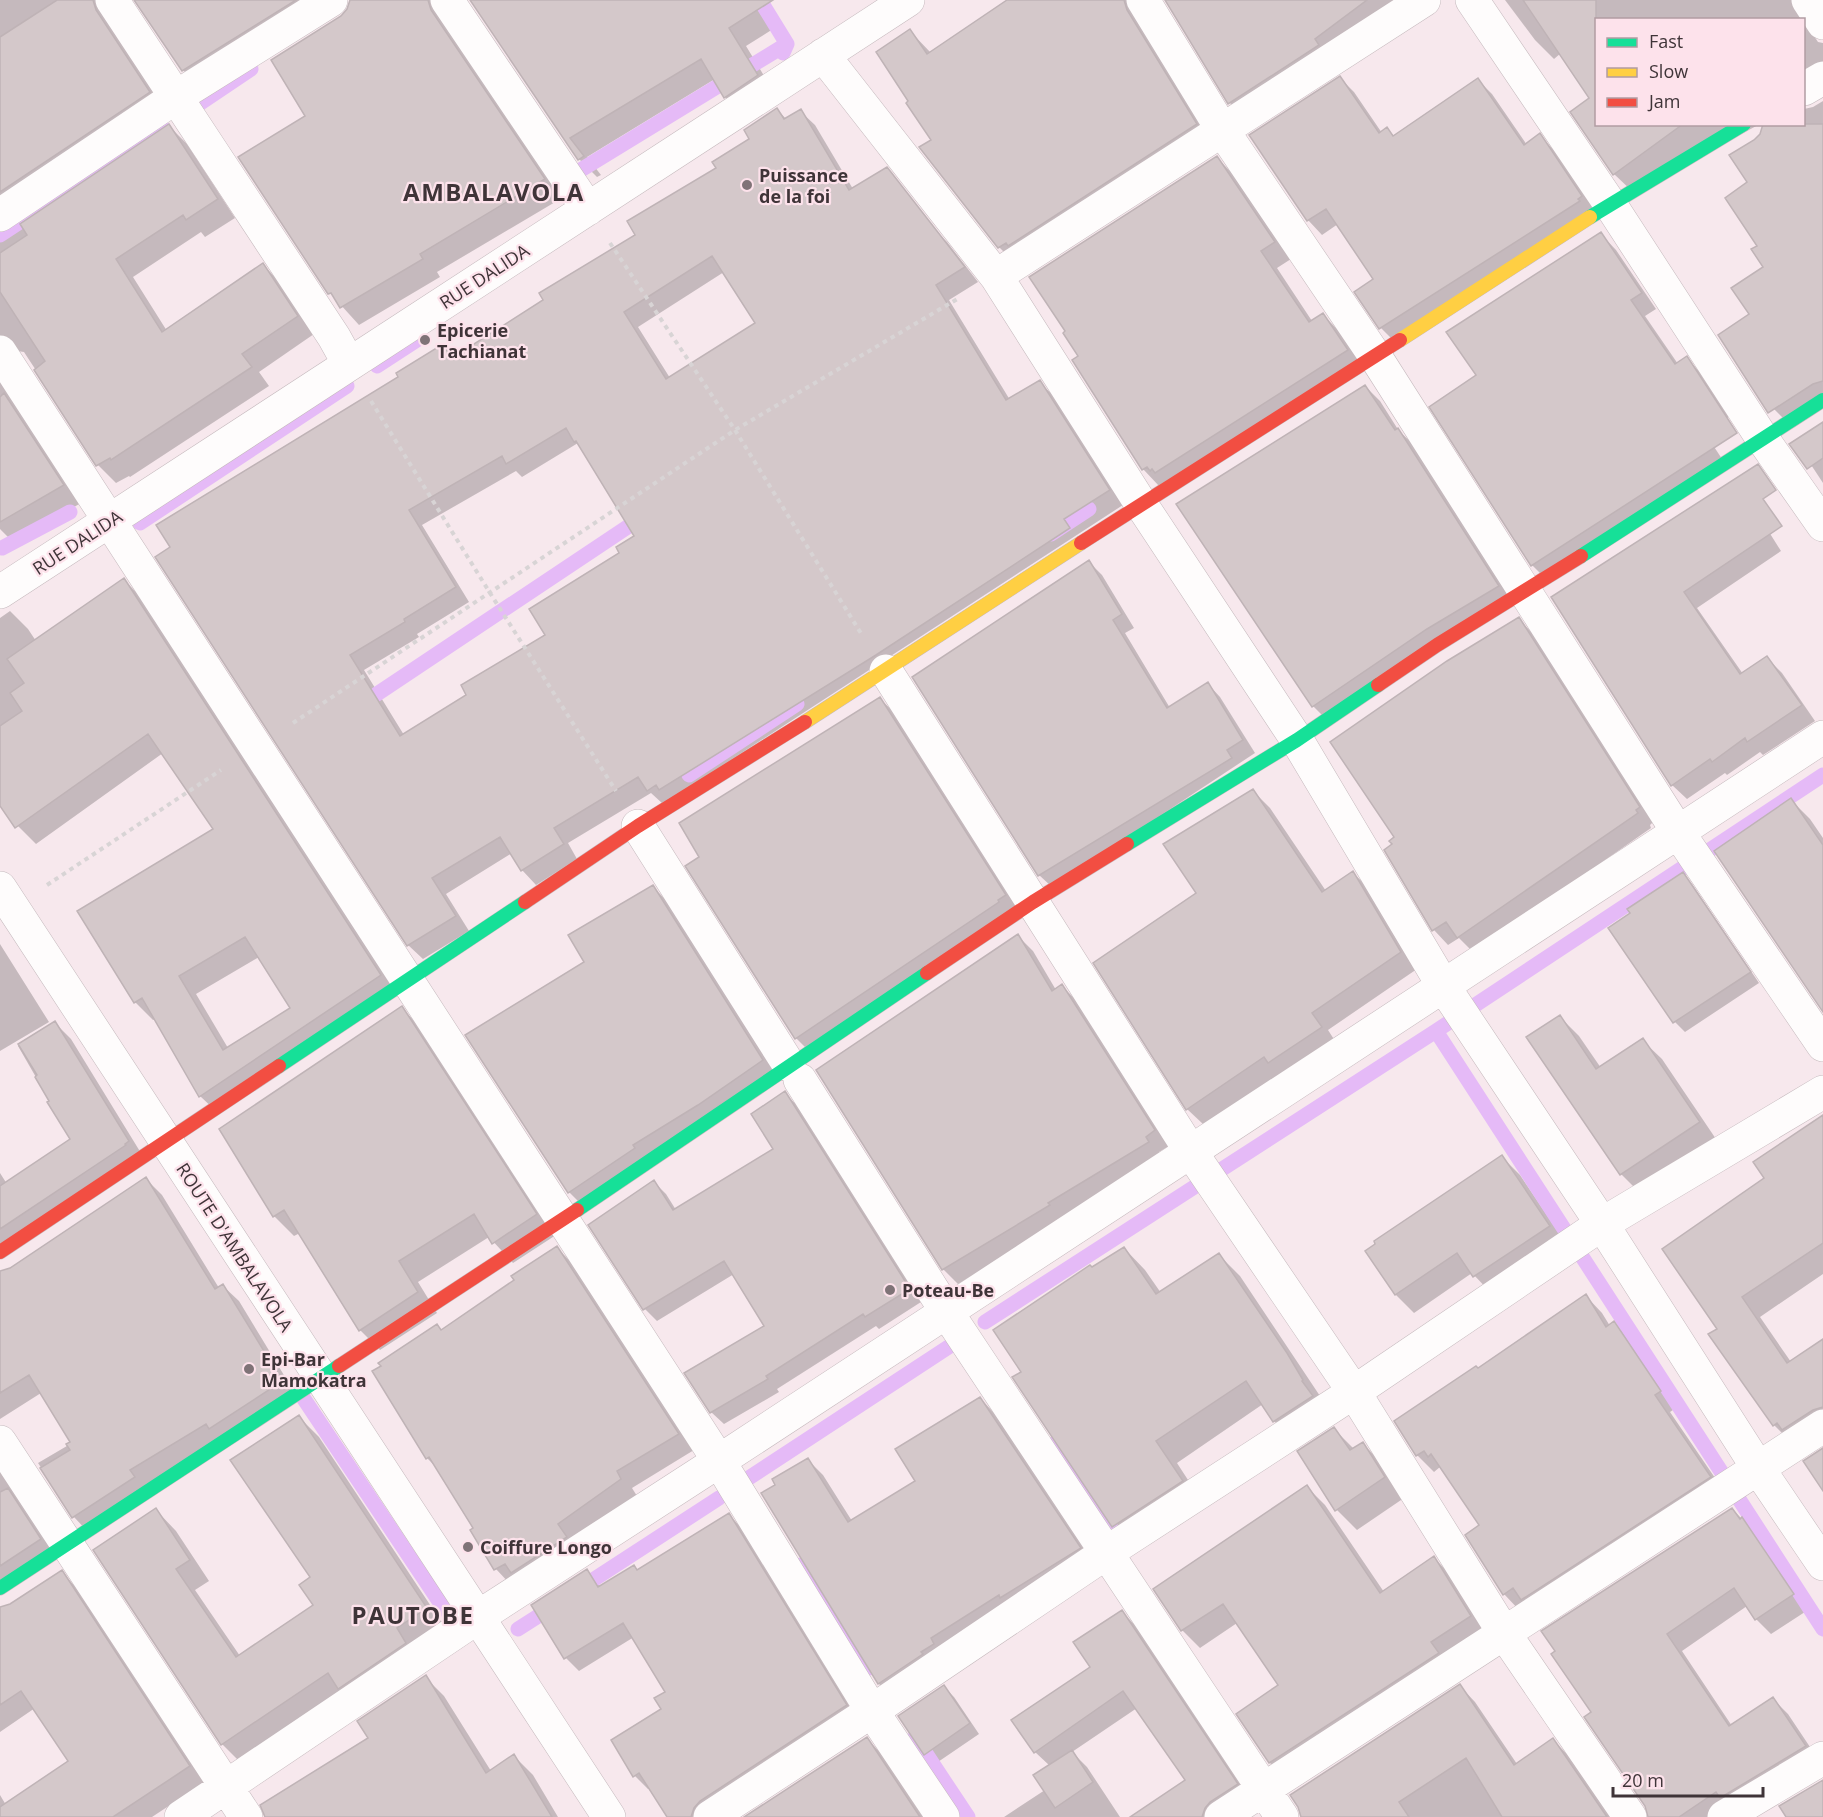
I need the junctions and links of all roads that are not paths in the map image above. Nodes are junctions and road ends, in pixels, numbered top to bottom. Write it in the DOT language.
graph roads {
  1 [pos="112,0"];
  2 [pos="331,0"];
  3 [pos="447,0"];
  4 [pos="908,0"];
  5 [pos="1143,0"];
  6 [pos="1424,0"];
  7 [pos="1472,0"];
  8 [pos="1808,0"];
  9 [pos="1823,23"];
  10 [pos="823,56"];
  11 [pos="1823,78"];
  12 [pos="1805,88"];
  13 [pos="176,97"];
  14 [pos="1741,126"];
  15 [pos="1222,131"];
  16 [pos="1610,204"];
  17 [pos="588,209"];
  18 [pos="0,216"];
  19 [pos="996,276"];
  20 [pos="0,352"];
  21 [pos="1375,356"];
  22 [pos="349,364"];
  23 [pos="1823,400"];
  24 [pos="1762,438"];
  25 [pos="1142,504"];
  26 [pos="109,521"];
  27 [pos="1823,525"];
  28 [pos="1526,591"];
  29 [pos="0,592"];
  30 [pos="886,671"];
  31 [pos="1823,737"];
  32 [pos="1297,740"];
  33 [pos="638,826"];
  34 [pos="1678,832"];
  35 [pos="1033,902"];
  36 [pos="4,904"];
  37 [pos="407,980"];
  38 [pos="1444,987"];
  39 [pos="1823,1045"];
  40 [pos="795,1072"];
  41 [pos="1823,1092"];
  42 [pos="166,1140"];
  43 [pos="1191,1152"];
  44 [pos="562,1220"];
  45 [pos="1602,1224"];
  46 [pos="0,1252"];
  47 [pos="946,1311"];
  48 [pos="321,1378"];
  49 [pos="1354,1392"];
  50 [pos="1823,1426"];
  51 [pos="0,1442"];
  52 [pos="719,1461"];
  53 [pos="1758,1468"];
  54 [pos="67,1544"];
  55 [pos="1106,1553"];
  56 [pos="1823,1564"];
  57 [pos="0,1588"];
  58 [pos="478,1617"];
  59 [pos="1504,1633"];
  60 [pos="872,1711"];
  61 [pos="1823,1758"];
  62 [pos="226,1787"];
  63 [pos="1264,1789"];
  64 [pos="181,1817"];
  65 [pos="246,1817"];
  66 [pos="609,1817"];
  67 [pos="710,1817"];
  68 [pos="943,1817"];
  69 [pos="1221,1817"];
  70 [pos="1282,1817"];
  71 [pos="1630,1817"];
  72 [pos="1724,1817"];
  1 -- 13 [label="street"];
  2 -- 13 [label="street"];
  3 -- 17 [label="street"];
  4 -- 10 [label="street, RUE DALIDA"];
  5 -- 15 [label="street"];
  6 -- 15 [label="street"];
  7 -- 16 [label="street"];
  8 -- 9 [label="street"];
  10 -- 17 [label="street, RUE DALIDA"];
  10 -- 19 [label="street"];
  11 -- 12 [label="street"];
  13 -- 18 [label="street"];
  13 -- 22 [label="street"];
  14 -- 16 [label="street"];
  15 -- 19 [label="street"];
  15 -- 21 [label="street"];
  16 -- 21 [label="street"];
  16 -- 24 [label="street"];
  17 -- 22 [label="street, RUE DALIDA"];
  19 -- 25 [label="street"];
  20 -- 26 [label="street"];
  21 -- 25 [label="street"];
  21 -- 28 [label="street"];
  22 -- 26 [label="street, RUE DALIDA"];
  23 -- 24 [label="street"];
  24 -- 27 [label="street"];
  24 -- 28 [label="street"];
  25 -- 30 [label="street"];
  25 -- 32 [label="street"];
  26 -- 29 [label="street, RUE DALIDA"];
  26 -- 37 [label="street"];
  28 -- 32 [label="street"];
  28 -- 34 [label="street"];
  30 -- 33 [label="street"];
  30 -- 35 [label="street"];
  31 -- 34 [label="street"];
  32 -- 35 [label="street"];
  32 -- 38 [label="street"];
  33 -- 37 [label="street"];
  33 -- 40 [label="street"];
  34 -- 38 [label="street"];
  34 -- 39 [label="street"];
  35 -- 40 [label="street"];
  35 -- 43 [label="street"];
  36 -- 42 [label="street, ROUTE D'AMBALAVOLA"];
  37 -- 42 [label="street"];
  37 -- 44 [label="street"];
  38 -- 43 [label="street"];
  38 -- 45 [label="street"];
  40 -- 44 [label="street"];
  40 -- 47 [label="street"];
  41 -- 45 [label="street"];
  42 -- 46 [label="street"];
  42 -- 48 [label="street, ROUTE D'AMBALAVOLA"];
  43 -- 47 [label="street"];
  43 -- 49 [label="street"];
  44 -- 48 [label="street"];
  44 -- 52 [label="street"];
  45 -- 49 [label="street"];
  45 -- 53 [label="street"];
  47 -- 52 [label="street"];
  47 -- 55 [label="street"];
  48 -- 54 [label="street"];
  48 -- 58 [label="street, ROUTE D'AMBALAVOLA"];
  49 -- 55 [label="street"];
  49 -- 59 [label="street"];
  50 -- 53 [label="street"];
  51 -- 54 [label="street"];
  52 -- 58 [label="street"];
  52 -- 60 [label="street"];
  53 -- 56 [label="street"];
  53 -- 59 [label="street"];
  54 -- 57 [label="street"];
  54 -- 62 [label="street"];
  55 -- 60 [label="street"];
  55 -- 63 [label="street"];
  58 -- 62 [label="street"];
  58 -- 66 [label="street, ROUTE D'AMBALAVOLA"];
  59 -- 63 [label="street"];
  59 -- 71 [label="street"];
  60 -- 67 [label="street"];
  60 -- 68 [label="street"];
  61 -- 72 [label="street"];
  62 -- 64 [label="street"];
  62 -- 65 [label="street"];
  63 -- 69 [label="street"];
  63 -- 70 [label="street"];
}
